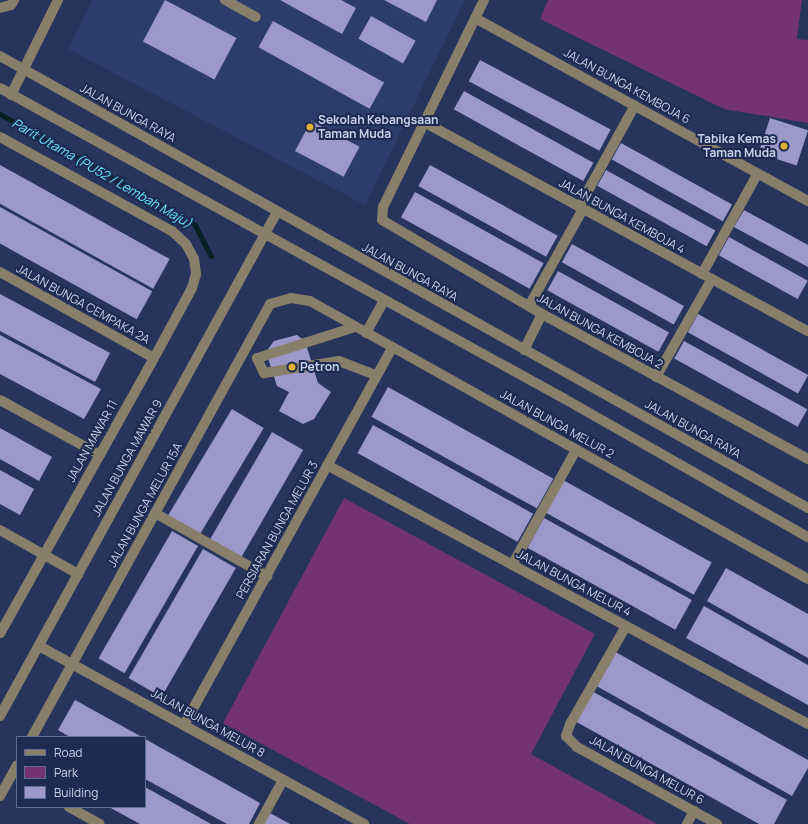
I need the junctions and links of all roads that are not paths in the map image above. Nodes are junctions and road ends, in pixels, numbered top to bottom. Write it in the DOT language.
graph roads {
  1 [pos="14,0"];
  2 [pos="58,0"];
  3 [pos="225,0"];
  4 [pos="484,0"];
  5 [pos="0,8"];
  6 [pos="256,17"];
  7 [pos="475,18"];
  8 [pos="0,56"];
  9 [pos="24,70"];
  10 [pos="0,88"];
  11 [pos="11,94"];
  12 [pos="635,105"];
  13 [pos="424,122"];
  14 [pos="0,138"];
  15 [pos="758,173"];
  16 [pos="808,201"];
  17 [pos="581,208"];
  18 [pos="277,212"];
  19 [pos="265,234"];
  20 [pos="0,272"];
  21 [pos="702,274"];
  22 [pos="712,279"];
  23 [pos="291,298"];
  24 [pos="384,300"];
  25 [pos="529,306"];
  26 [pos="542,314"];
  27 [pos="355,327"];
  28 [pos="808,331"];
  29 [pos="366,333"];
  30 [pos="392,348"];
  31 [pos="524,350"];
  32 [pos="244,352"];
  33 [pos="154,358"];
  34 [pos="257,358"];
  35 [pos="376,375"];
  36 [pos="656,377"];
  37 [pos="0,400"];
  38 [pos="576,450"];
  39 [pos="100,455"];
  40 [pos="808,458"];
  41 [pos="327,465"];
  42 [pos="808,508"];
  43 [pos="156,513"];
  44 [pos="0,530"];
  45 [pos="808,537"];
  46 [pos="44,555"];
  47 [pos="512,565"];
  48 [pos="78,574"];
  49 [pos="267,576"];
  50 [pos="808,579"];
  51 [pos="626,626"];
  52 [pos="0,633"];
  53 [pos="39,646"];
  54 [pos="72,664"];
  55 [pos="0,716"];
  56 [pos="808,724"];
  57 [pos="184,725"];
  58 [pos="33,736"];
  59 [pos="14,777"];
  60 [pos="283,780"];
  61 [pos="0,796"];
  62 [pos="71,808"];
  63 [pos="694,811"];
  64 [pos="100,824"];
  65 [pos="259,824"];
  66 [pos="364,824"];
  67 [pos="687,824"];
  68 [pos="717,824"];
  1 -- 5 [label="street"];
  2 -- 9 [label="street"];
  3 -- 6 [label="street"];
  4 -- 7 [label="street"];
  7 -- 12 [label="street, JALAN BUNGA KEMBOJA 6"];
  7 -- 13 [label="street"];
  8 -- 9 [label="street, JALAN BUNGA RAYA"];
  9 -- 11 [label="street"];
  9 -- 18 [label="street, JALAN BUNGA RAYA"];
  10 -- 11 [label="street"];
  11 -- 19 [label="street"];
  12 -- 15 [label="street, JALAN BUNGA KEMBOJA 6"];
  12 -- 17 [label="street"];
  13 -- 17 [label="street, JALAN BUNGA KEMBOJA 4"];
  13 -- 25 [label="street, JALAN BUNGA KEMBOJA 2"];
  14 -- 33 [label="street, JALAN MAWAR 11"];
  15 -- 16 [label="street, JALAN BUNGA KEMBOJA 6"];
  15 -- 21 [label="street"];
  17 -- 21 [label="street, JALAN BUNGA KEMBOJA 4"];
  17 -- 25 [label="street"];
  18 -- 19 [label="street, JALAN BUNGA MAWAR 9"];
  18 -- 31 [label="street, JALAN BUNGA RAYA"];
  19 -- 24 [label="street"];
  19 -- 48 [label="street, JALAN BUNGA MAWAR 9"];
  20 -- 33 [label="street, JALAN BUNGA CEMPAKA 2A"];
  21 -- 22 [label="street, JALAN BUNGA KEMBOJA 4"];
  22 -- 28 [label="street, JALAN BUNGA KEMBOJA 4"];
  22 -- 36 [label="street"];
  23 -- 27 [label="street, JALAN BUNGA MELUR 2"];
  23 -- 32 [label="street, JALAN BUNGA MELUR 15A"];
  24 -- 29 [label="street"];
  24 -- 45 [label="street"];
  25 -- 26 [label="street, JALAN BUNGA KEMBOJA 2"];
  26 -- 31 [label="street"];
  26 -- 36 [label="street, JALAN BUNGA KEMBOJA 2"];
  27 -- 29 [label="street, JALAN BUNGA MELUR 2"];
  27 -- 34 [label="street"];
  29 -- 30 [label="street, JALAN BUNGA MELUR 2"];
  30 -- 35 [label="street, PERSIARAN BUNGA MELUR 3"];
  30 -- 38 [label="street, JALAN BUNGA MELUR 2"];
  31 -- 42 [label="street, JALAN BUNGA RAYA"];
  32 -- 34 [label="street"];
  32 -- 43 [label="street, JALAN BUNGA MELUR 15A"];
  33 -- 39 [label="street, JALAN MAWAR 11"];
  34 -- 35 [label="street"];
  35 -- 41 [label="street, PERSIARAN BUNGA MELUR 3"];
  36 -- 40 [label="street, JALAN BUNGA KEMBOJA 2"];
  37 -- 39 [label="street"];
  38 -- 47 [label="street"];
  38 -- 50 [label="street, JALAN BUNGA MELUR 2"];
  39 -- 46 [label="street, JALAN MAWAR 11"];
  41 -- 47 [label="street, JALAN BUNGA MELUR 4"];
  41 -- 49 [label="street, PERSIARAN BUNGA MELUR 3"];
  43 -- 49 [label="street"];
  43 -- 54 [label="street, JALAN BUNGA MELUR 15A"];
  44 -- 46 [label="street"];
  46 -- 48 [label="street"];
  46 -- 52 [label="street, JALAN MAWAR 11"];
  47 -- 51 [label="street, JALAN BUNGA MELUR 4"];
  48 -- 53 [label="street, JALAN BUNGA MAWAR 9"];
  49 -- 57 [label="street, PERSIARAN BUNGA MELUR 3"];
  51 -- 56 [label="street, JALAN BUNGA MELUR 4"];
  51 -- 63 [label="street, JALAN BUNGA MELUR 6"];
  53 -- 54 [label="street, JALAN BUNGA MELUR 8"];
  53 -- 55 [label="street, JALAN BUNGA MAWAR 9"];
  54 -- 57 [label="street, JALAN BUNGA MELUR 8"];
  54 -- 58 [label="street, JALAN BUNGA MELUR 15A"];
  57 -- 60 [label="street, JALAN BUNGA MELUR 8"];
  59 -- 61 [label="street"];
  60 -- 65 [label="street"];
  60 -- 66 [label="street, JALAN BUNGA MELUR 8"];
  62 -- 64 [label="street"];
  63 -- 67 [label="street"];
  63 -- 68 [label="street, JALAN BUNGA MELUR 6"];
}
